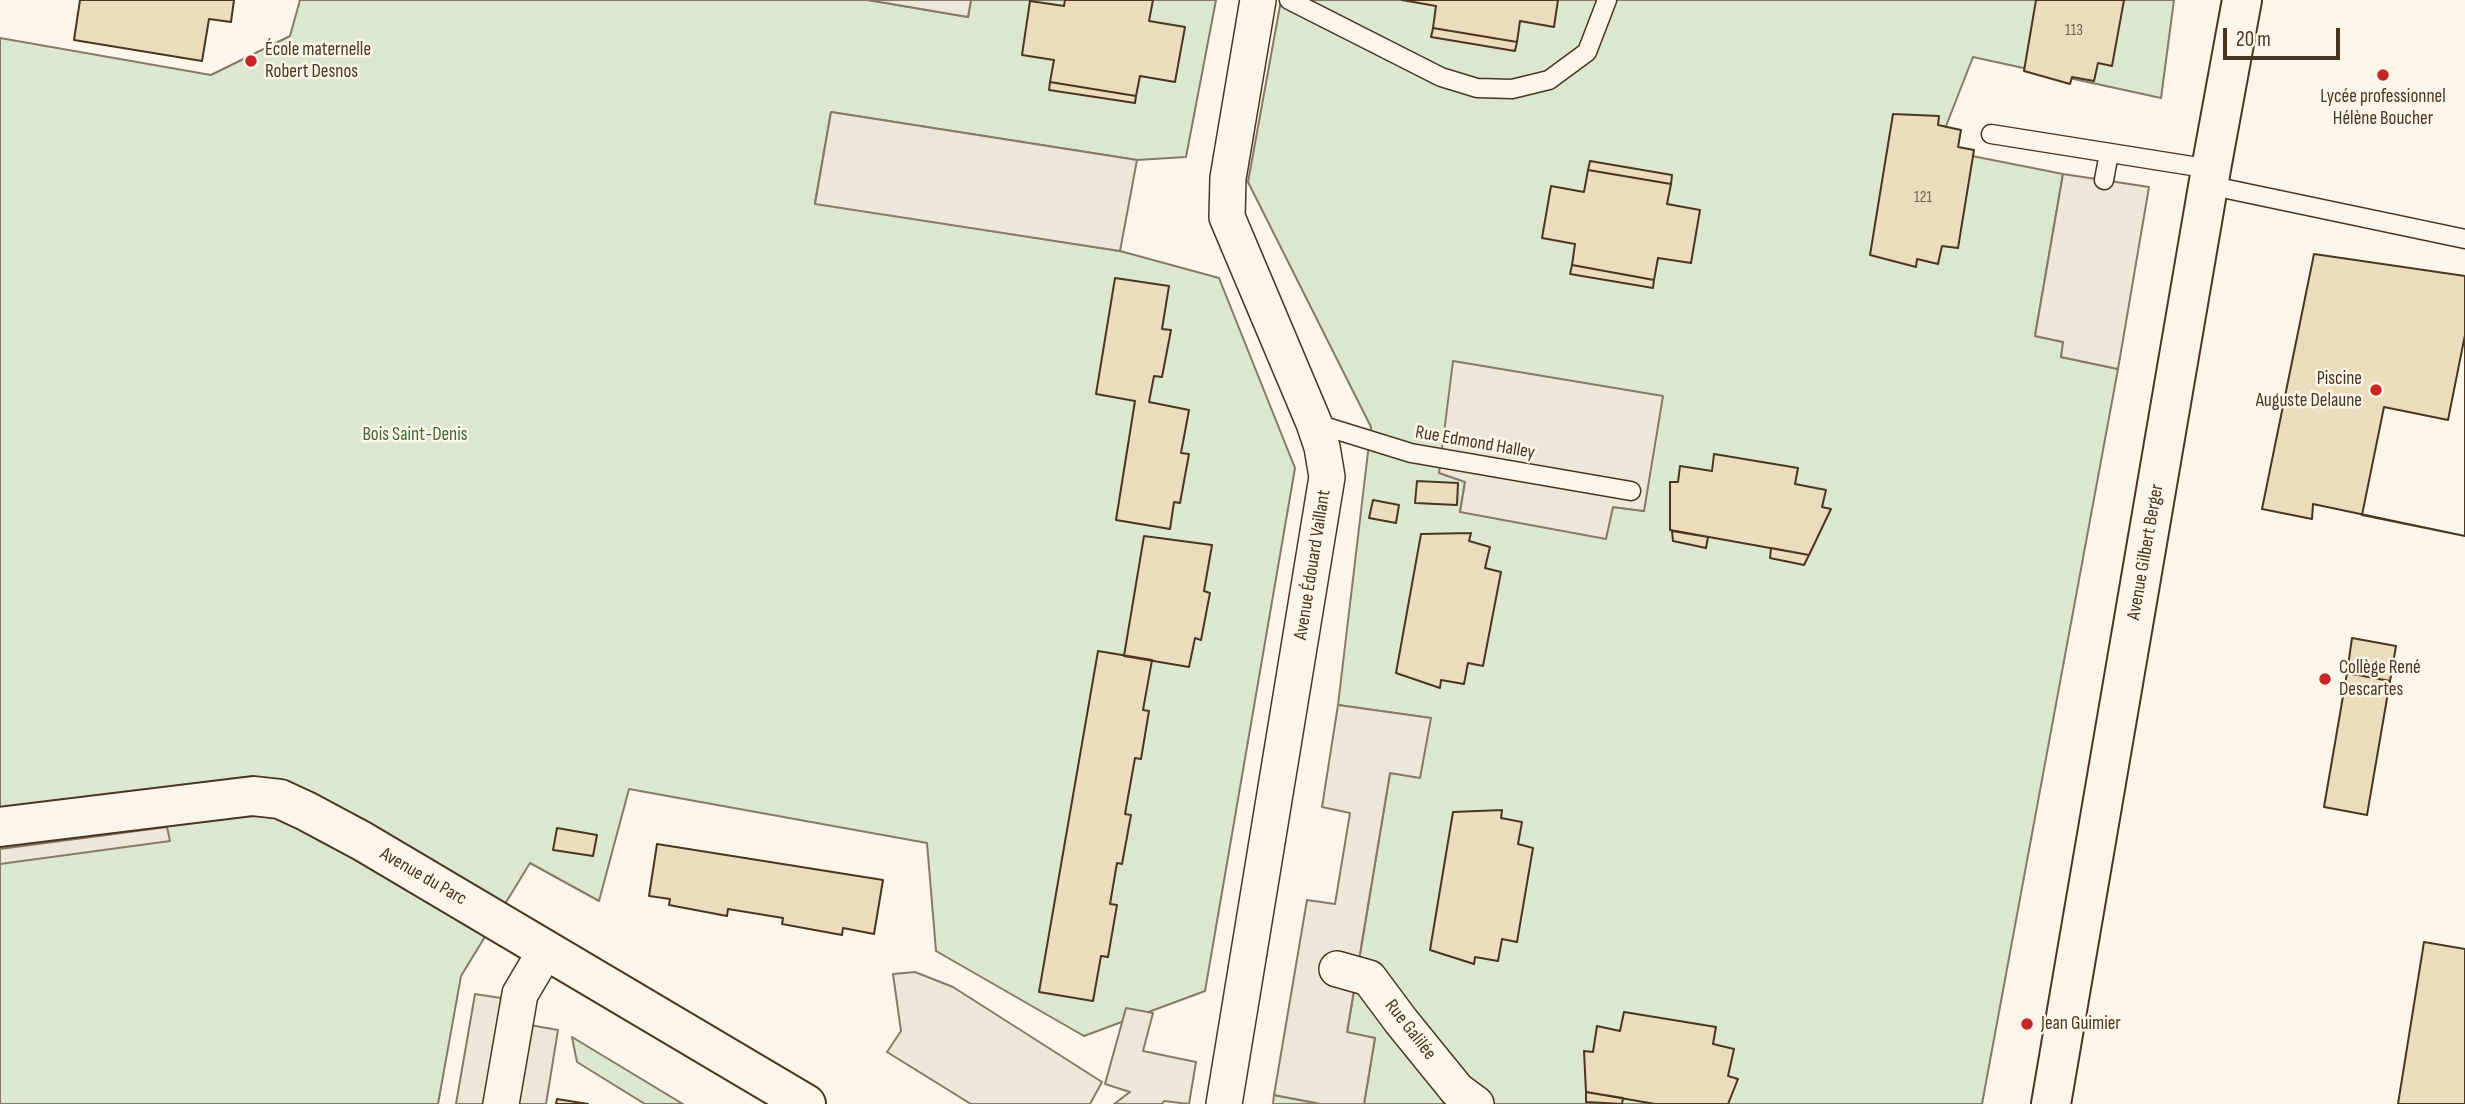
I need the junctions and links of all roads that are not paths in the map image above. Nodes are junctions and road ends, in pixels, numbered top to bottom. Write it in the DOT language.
graph roads {
  1 [pos="1258,0"];
  2 [pos="1289,0"];
  3 [pos="1607,0"];
  4 [pos="2242,0"];
  5 [pos="1991,134"];
  6 [pos="2109,153"];
  7 [pos="2209,177"];
  8 [pos="2104,180"];
  9 [pos="2465,239"];
  10 [pos="1314,423"];
  11 [pos="1631,491"];
  12 [pos="0,827"];
  13 [pos="547,950"];
  14 [pos="1337,969"];
  15 [pos="501,1104"];
  16 [pos="806,1104"];
  17 [pos="1224,1104"];
  18 [pos="1476,1104"];
  19 [pos="2051,1104"];
  1 -- 10 [label="street, Avenue Édouard Vaillant"];
  2 -- 3 [label="lane"];
  4 -- 7 [label="street, Avenue Gilbert Berger"];
  5 -- 6 [label="lane"];
  6 -- 7 [label="lane"];
  6 -- 8 [label="lane"];
  7 -- 9 [label="lane"];
  7 -- 19 [label="street, Avenue Gilbert Berger"];
  10 -- 11 [label="lane, Rue Edmond Halley"];
  10 -- 17 [label="street, Avenue Édouard Vaillant"];
  12 -- 13 [label="street, Avenue du Parc"];
  13 -- 15 [label="street"];
  13 -- 16 [label="street, Avenue du Parc"];
  14 -- 18 [label="street, Rue Galilée"];
}
